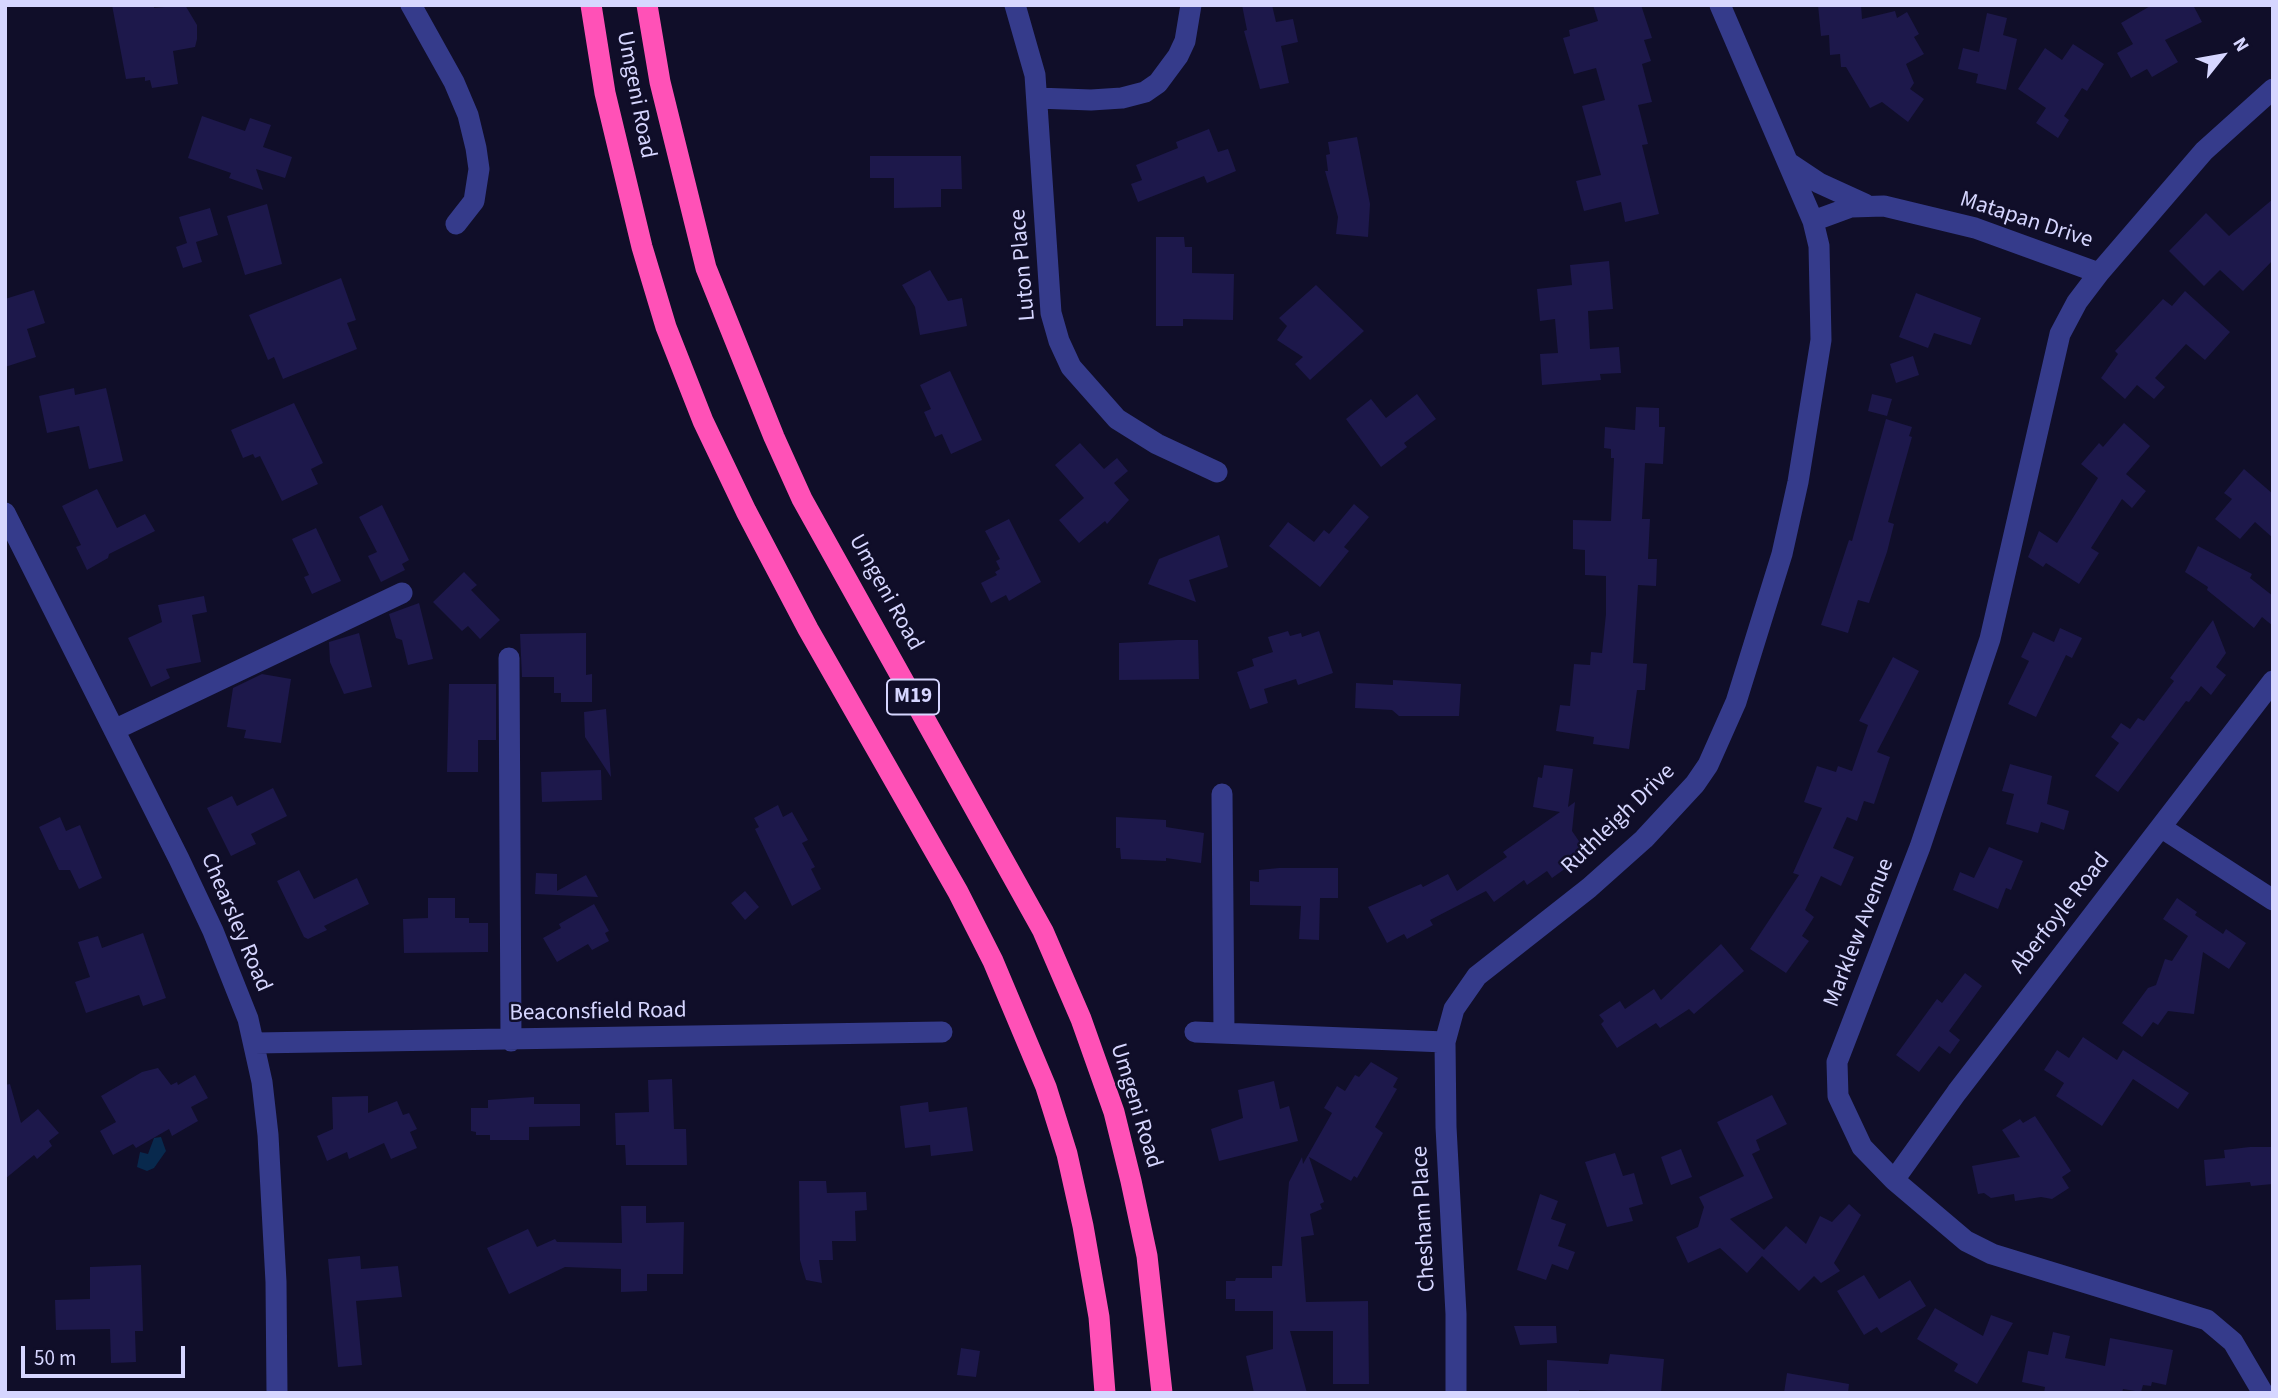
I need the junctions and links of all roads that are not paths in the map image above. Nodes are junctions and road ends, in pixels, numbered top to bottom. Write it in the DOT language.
graph roads {
  1 [pos="411,5"];
  2 [pos="591,5"];
  3 [pos="647,5"];
  4 [pos="1015,5"];
  5 [pos="1191,5"];
  6 [pos="1720,5"];
  7 [pos="2273,89"];
  8 [pos="1037,98"];
  9 [pos="1789,163"];
  10 [pos="1865,204"];
  11 [pos="1814,221"];
  12 [pos="456,224"];
  13 [pos="2099,273"];
  14 [pos="1217,472"];
  15 [pos="5,513"];
  16 [pos="402,593"];
  17 [pos="509,658"];
  18 [pos="2273,681"];
  19 [pos="114,730"];
  20 [pos="1222,794"];
  21 [pos="2162,828"];
  22 [pos="2273,900"];
  23 [pos="942,1032"];
  24 [pos="1195,1032"];
  25 [pos="1224,1034"];
  26 [pos="511,1041"];
  27 [pos="1445,1042"];
  28 [pos="255,1043"];
  29 [pos="1894,1180"];
  30 [pos="277,1393"];
  31 [pos="1105,1393"];
  32 [pos="1162,1393"];
  33 [pos="1456,1393"];
  34 [pos="2263,1393"];
  1 -- 12 [label="street"];
  2 -- 31 [label="highway, Umgeni Road / M19"];
  3 -- 32 [label="highway, Umgeni Road / M19"];
  4 -- 8 [label="street, Luton Place"];
  5 -- 8 [label="street"];
  6 -- 9 [label="street, Ruthleigh Drive"];
  7 -- 13 [label="street, Matapan Drive"];
  8 -- 14 [label="street, Luton Place"];
  9 -- 10 [label="street"];
  9 -- 11 [label="street, Ruthleigh Drive"];
  10 -- 11 [label="street, Matapan Drive"];
  10 -- 13 [label="street, Matapan Drive"];
  11 -- 27 [label="street, Ruthleigh Drive"];
  13 -- 29 [label="street, Marklew Avenue"];
  15 -- 19 [label="street, Chearsley Road"];
  16 -- 19 [label="street"];
  17 -- 26 [label="street"];
  18 -- 21 [label="street, Aberfoyle Road"];
  19 -- 28 [label="street, Chearsley Road"];
  20 -- 25 [label="street"];
  21 -- 22 [label="street"];
  21 -- 29 [label="street, Aberfoyle Road"];
  23 -- 26 [label="street, Beaconsfield Road"];
  24 -- 25 [label="street"];
  25 -- 27 [label="street"];
  26 -- 28 [label="street, Beaconsfield Road"];
  27 -- 33 [label="street, Chesham Place"];
  28 -- 30 [label="street, Chearsley Road"];
  29 -- 34 [label="street, Marklew Avenue"];
}
